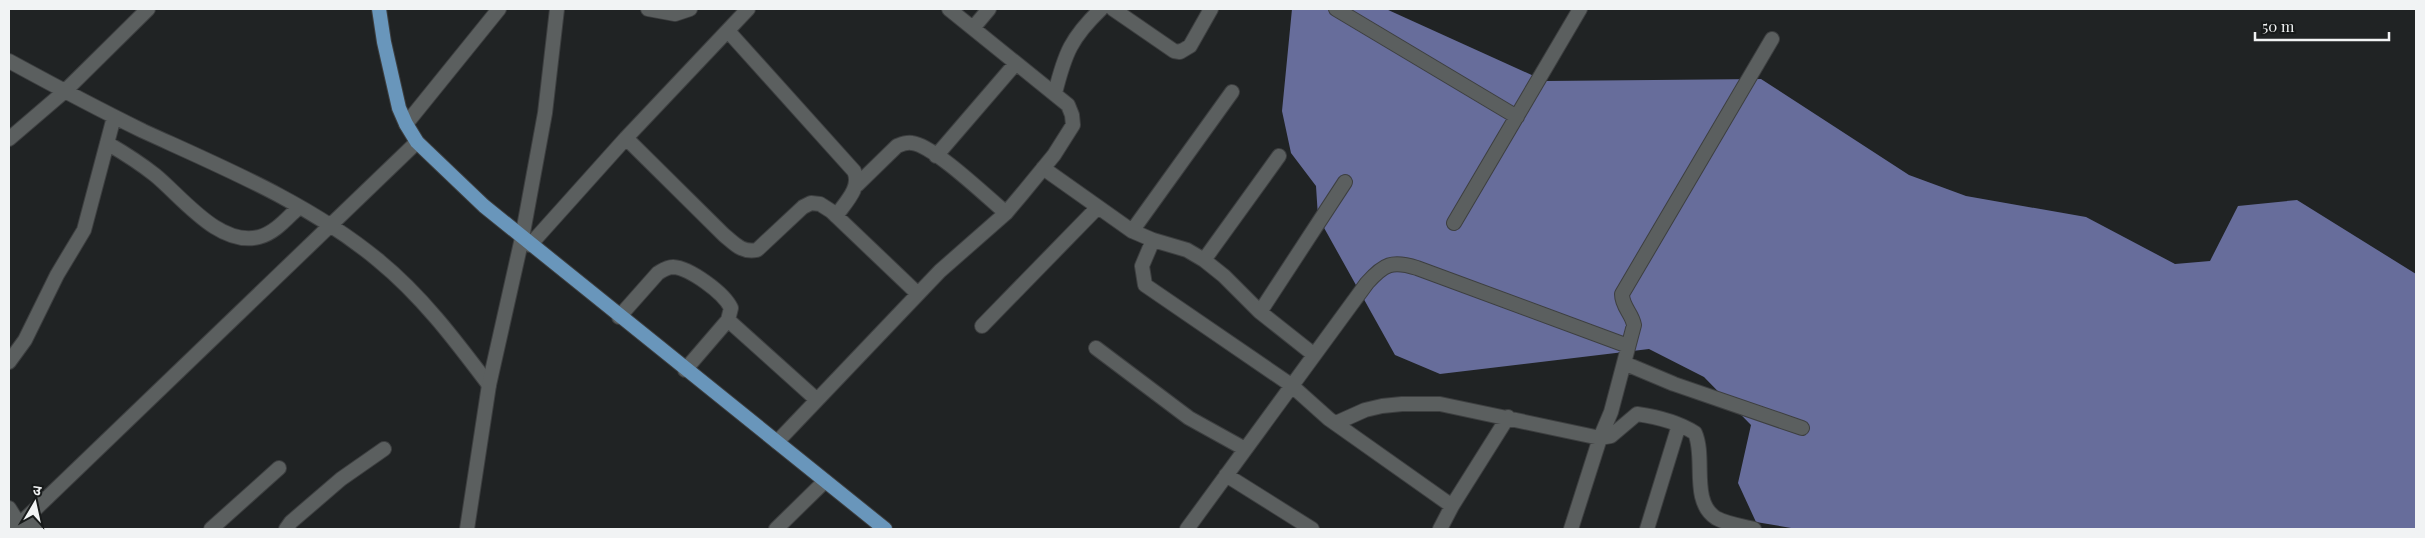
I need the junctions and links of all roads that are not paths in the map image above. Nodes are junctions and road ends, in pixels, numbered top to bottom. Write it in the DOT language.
graph roads {
  1 [pos="148,9"];
  2 [pos="379,9"];
  3 [pos="499,9"];
  4 [pos="557,9"];
  5 [pos="648,9"];
  6 [pos="690,9"];
  7 [pos="748,9"];
  8 [pos="949,9"];
  9 [pos="989,9"];
  10 [pos="1101,9"];
  11 [pos="1211,9"];
  12 [pos="1336,9"];
  13 [pos="1580,9"];
  14 [pos="1119,10"];
  15 [pos="972,28"];
  16 [pos="728,31"];
  17 [pos="1772,39"];
  18 [pos="9,61"];
  19 [pos="1016,63"];
  20 [pos="64,91"];
  21 [pos="1232,92"];
  22 [pos="1055,93"];
  23 [pos="114,117"];
  24 [pos="1516,117"];
  25 [pos="406,124"];
  26 [pos="626,138"];
  27 [pos="9,139"];
  28 [pos="417,142"];
  29 [pos="107,144"];
  30 [pos="936,156"];
  31 [pos="1279,156"];
  32 [pos="1043,168"];
  33 [pos="1345,182"];
  34 [pos="857,185"];
  35 [pos="299,207"];
  36 [pos="1098,207"];
  37 [pos="1006,213"];
  38 [pos="836,216"];
  39 [pos="1454,223"];
  40 [pos="330,226"];
  41 [pos="1132,231"];
  42 [pos="1153,240"];
  43 [pos="526,241"];
  44 [pos="1204,260"];
  45 [pos="918,294"];
  46 [pos="1260,312"];
  47 [pos="619,316"];
  48 [pos="728,320"];
  49 [pos="982,326"];
  50 [pos="1628,346"];
  51 [pos="1096,348"];
  52 [pos="1314,354"];
  53 [pos="9,362"];
  54 [pos="1624,363"];
  55 [pos="685,370"];
  56 [pos="489,385"];
  57 [pos="1291,385"];
  58 [pos="817,400"];
  59 [pos="1508,417"];
  60 [pos="1336,423"];
  61 [pos="1679,425"];
  62 [pos="1802,428"];
  63 [pos="1600,438"];
  64 [pos="777,442"];
  65 [pos="384,449"];
  66 [pos="1245,449"];
  67 [pos="279,468"];
  68 [pos="1226,475"];
  69 [pos="825,481"];
  70 [pos="1452,506"];
  71 [pos="9,508"];
  72 [pos="18,524"];
  73 [pos="1716,524"];
  74 [pos="35,529"];
  75 [pos="211,529"];
  76 [pos="286,529"];
  77 [pos="467,529"];
  78 [pos="776,529"];
  79 [pos="885,529"];
  80 [pos="1187,529"];
  81 [pos="1312,529"];
  82 [pos="1440,529"];
  83 [pos="1571,529"];
  84 [pos="1647,529"];
  85 [pos="1754,529"];
  1 -- 20 [label="street"];
  2 -- 25 [label="main road"];
  3 -- 25 [label="street"];
  4 -- 43 [label="street"];
  5 -- 6 [label="street"];
  7 -- 16 [label="street"];
  8 -- 15 [label="street"];
  9 -- 15 [label="street"];
  10 -- 22 [label="street"];
  11 -- 14 [label="street"];
  12 -- 24 [label="street"];
  13 -- 24 [label="street"];
  15 -- 19 [label="street"];
  16 -- 26 [label="street"];
  16 -- 34 [label="street"];
  17 -- 50 [label="street"];
  18 -- 20 [label="street"];
  19 -- 22 [label="street"];
  19 -- 30 [label="street"];
  20 -- 23 [label="street"];
  20 -- 27 [label="street"];
  21 -- 41 [label="street"];
  22 -- 32 [label="street"];
  23 -- 29 [label="street"];
  23 -- 35 [label="street"];
  24 -- 39 [label="street"];
  25 -- 28 [label="main road"];
  26 -- 38 [label="street"];
  26 -- 43 [label="street"];
  28 -- 40 [label="street"];
  28 -- 43 [label="main road"];
  29 -- 35 [label="street"];
  29 -- 53 [label="street"];
  30 -- 34 [label="street"];
  30 -- 37 [label="street"];
  31 -- 44 [label="street"];
  32 -- 36 [label="street"];
  32 -- 37 [label="street"];
  33 -- 46 [label="street"];
  34 -- 38 [label="street"];
  35 -- 40 [label="street"];
  36 -- 41 [label="street"];
  36 -- 49 [label="street"];
  37 -- 45 [label="street"];
  38 -- 45 [label="street"];
  40 -- 56 [label="street"];
  40 -- 72 [label="street"];
  41 -- 42 [label="street"];
  42 -- 44 [label="street"];
  42 -- 57 [label="street"];
  43 -- 47 [label="main road"];
  43 -- 56 [label="street"];
  44 -- 46 [label="street"];
  45 -- 58 [label="street"];
  46 -- 52 [label="street"];
  47 -- 48 [label="street"];
  47 -- 55 [label="main road"];
  48 -- 55 [label="street"];
  48 -- 58 [label="street"];
  50 -- 52 [label="street"];
  50 -- 54 [label="street"];
  51 -- 66 [label="street"];
  52 -- 57 [label="street"];
  54 -- 62 [label="street"];
  54 -- 63 [label="street"];
  55 -- 64 [label="main road"];
  56 -- 77 [label="street"];
  57 -- 60 [label="street"];
  57 -- 66 [label="street"];
  58 -- 64 [label="street"];
  59 -- 60 [label="street"];
  59 -- 63 [label="street"];
  59 -- 70 [label="street"];
  60 -- 70 [label="street"];
  61 -- 63 [label="street"];
  61 -- 73 [label="street"];
  61 -- 84 [label="street"];
  63 -- 83 [label="street"];
  64 -- 69 [label="main road"];
  65 -- 76 [label="street"];
  66 -- 68 [label="street"];
  67 -- 75 [label="street"];
  68 -- 80 [label="street"];
  68 -- 81 [label="street"];
  69 -- 78 [label="street"];
  69 -- 79 [label="main road"];
  70 -- 82 [label="street"];
  71 -- 72 [label="street"];
  72 -- 74 [label="street"];
  73 -- 85 [label="street"];
}
